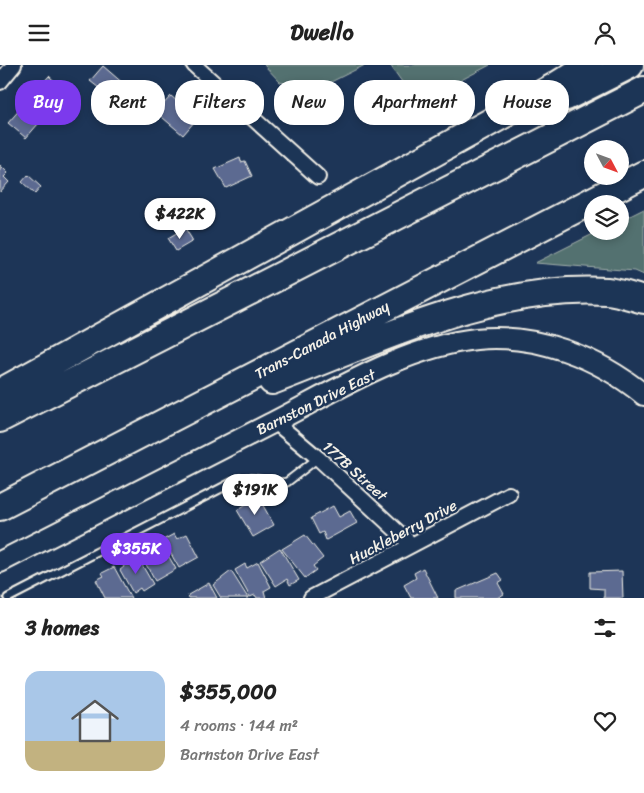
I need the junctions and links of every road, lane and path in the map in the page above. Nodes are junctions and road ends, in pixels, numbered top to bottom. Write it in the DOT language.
graph roads {
  1 [pos="14,65"];
  2 [pos="194,65"];
  3 [pos="589,65"];
  4 [pos="630,65"];
  5 [pos="0,81"];
  6 [pos="644,90"];
  7 [pos="644,174"];
  8 [pos="318,177"];
  9 [pos="256,252"];
  10 [pos="644,300"];
  11 [pos="0,392"];
  12 [pos="644,395"];
  13 [pos="176,418"];
  14 [pos="0,419"];
  15 [pos="275,422"];
  16 [pos="318,458"];
  17 [pos="509,494"];
  18 [pos="0,507"];
  19 [pos="412,545"];
  20 [pos="0,562"];
  21 [pos="8,598"];
  22 [pos="311,598"];
  1 -- 5 [label="street"];
  2 -- 8 [label="street"];
  3 -- 9 [label="highway"];
  4 -- 9 [label="highway"];
  6 -- 14 [label="highway"];
  7 -- 13 [label="highway, Trans-Canada Highway"];
  9 -- 11 [label="highway"];
  10 -- 13 [label="highway"];
  12 -- 15 [label="street, Barnston Drive East"];
  13 -- 18 [label="highway, Trans-Canada Highway"];
  15 -- 16 [label="street, 177B Street"];
  15 -- 20 [label="street, Barnston Drive East"];
  16 -- 19 [label="street, 177B Street"];
  16 -- 21 [label="lane"];
  17 -- 19 [label="street, Huckleberry Drive"];
  19 -- 22 [label="street, Huckleberry Drive"];
}
